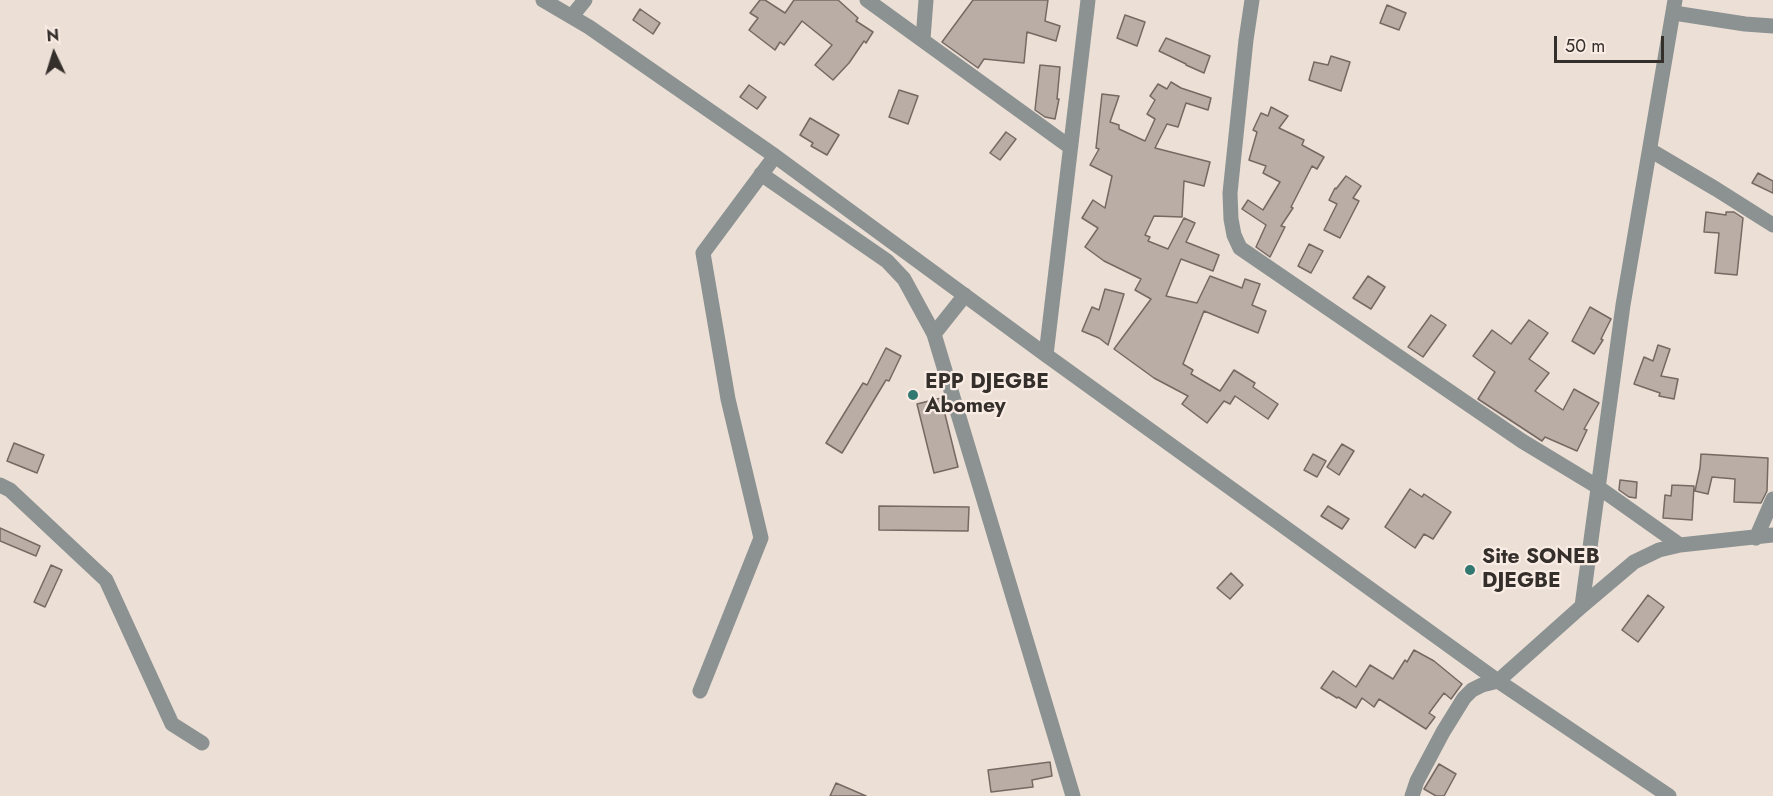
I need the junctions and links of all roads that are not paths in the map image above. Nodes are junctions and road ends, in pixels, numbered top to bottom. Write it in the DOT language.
graph roads {
  1 [pos="543,0"];
  2 [pos="585,0"];
  3 [pos="867,0"];
  4 [pos="926,0"];
  5 [pos="1088,0"];
  6 [pos="1252,0"];
  7 [pos="1674,7"];
  8 [pos="572,16"];
  9 [pos="1773,26"];
  10 [pos="923,39"];
  11 [pos="1070,147"];
  12 [pos="1650,150"];
  13 [pos="775,156"];
  14 [pos="761,174"];
  15 [pos="1773,225"];
  16 [pos="965,295"];
  17 [pos="934,334"];
  18 [pos="1046,355"];
  19 [pos="0,485"];
  20 [pos="1598,487"];
  21 [pos="1773,499"];
  22 [pos="1773,535"];
  23 [pos="1756,538"];
  24 [pos="1680,545"];
  25 [pos="1582,606"];
  26 [pos="1498,681"];
  27 [pos="700,691"];
  28 [pos="202,743"];
  29 [pos="1072,796"];
  30 [pos="1412,796"];
  31 [pos="1669,796"];
  1 -- 8 [label="street"];
  2 -- 8 [label="street"];
  3 -- 10 [label="street"];
  4 -- 10 [label="street"];
  5 -- 11 [label="street"];
  6 -- 20 [label="street"];
  7 -- 9 [label="street"];
  7 -- 12 [label="street"];
  8 -- 13 [label="street"];
  10 -- 11 [label="street"];
  11 -- 18 [label="street"];
  12 -- 15 [label="street"];
  12 -- 20 [label="street"];
  13 -- 14 [label="street"];
  13 -- 16 [label="street"];
  14 -- 17 [label="street"];
  14 -- 27 [label="street"];
  16 -- 17 [label="street"];
  16 -- 18 [label="street"];
  17 -- 29 [label="street"];
  18 -- 26 [label="street"];
  19 -- 28 [label="street"];
  20 -- 24 [label="street"];
  20 -- 25 [label="street"];
  21 -- 23 [label="street"];
  22 -- 23 [label="street"];
  23 -- 24 [label="street"];
  24 -- 25 [label="street"];
  25 -- 26 [label="street"];
  26 -- 30 [label="street"];
  26 -- 31 [label="street"];
}
